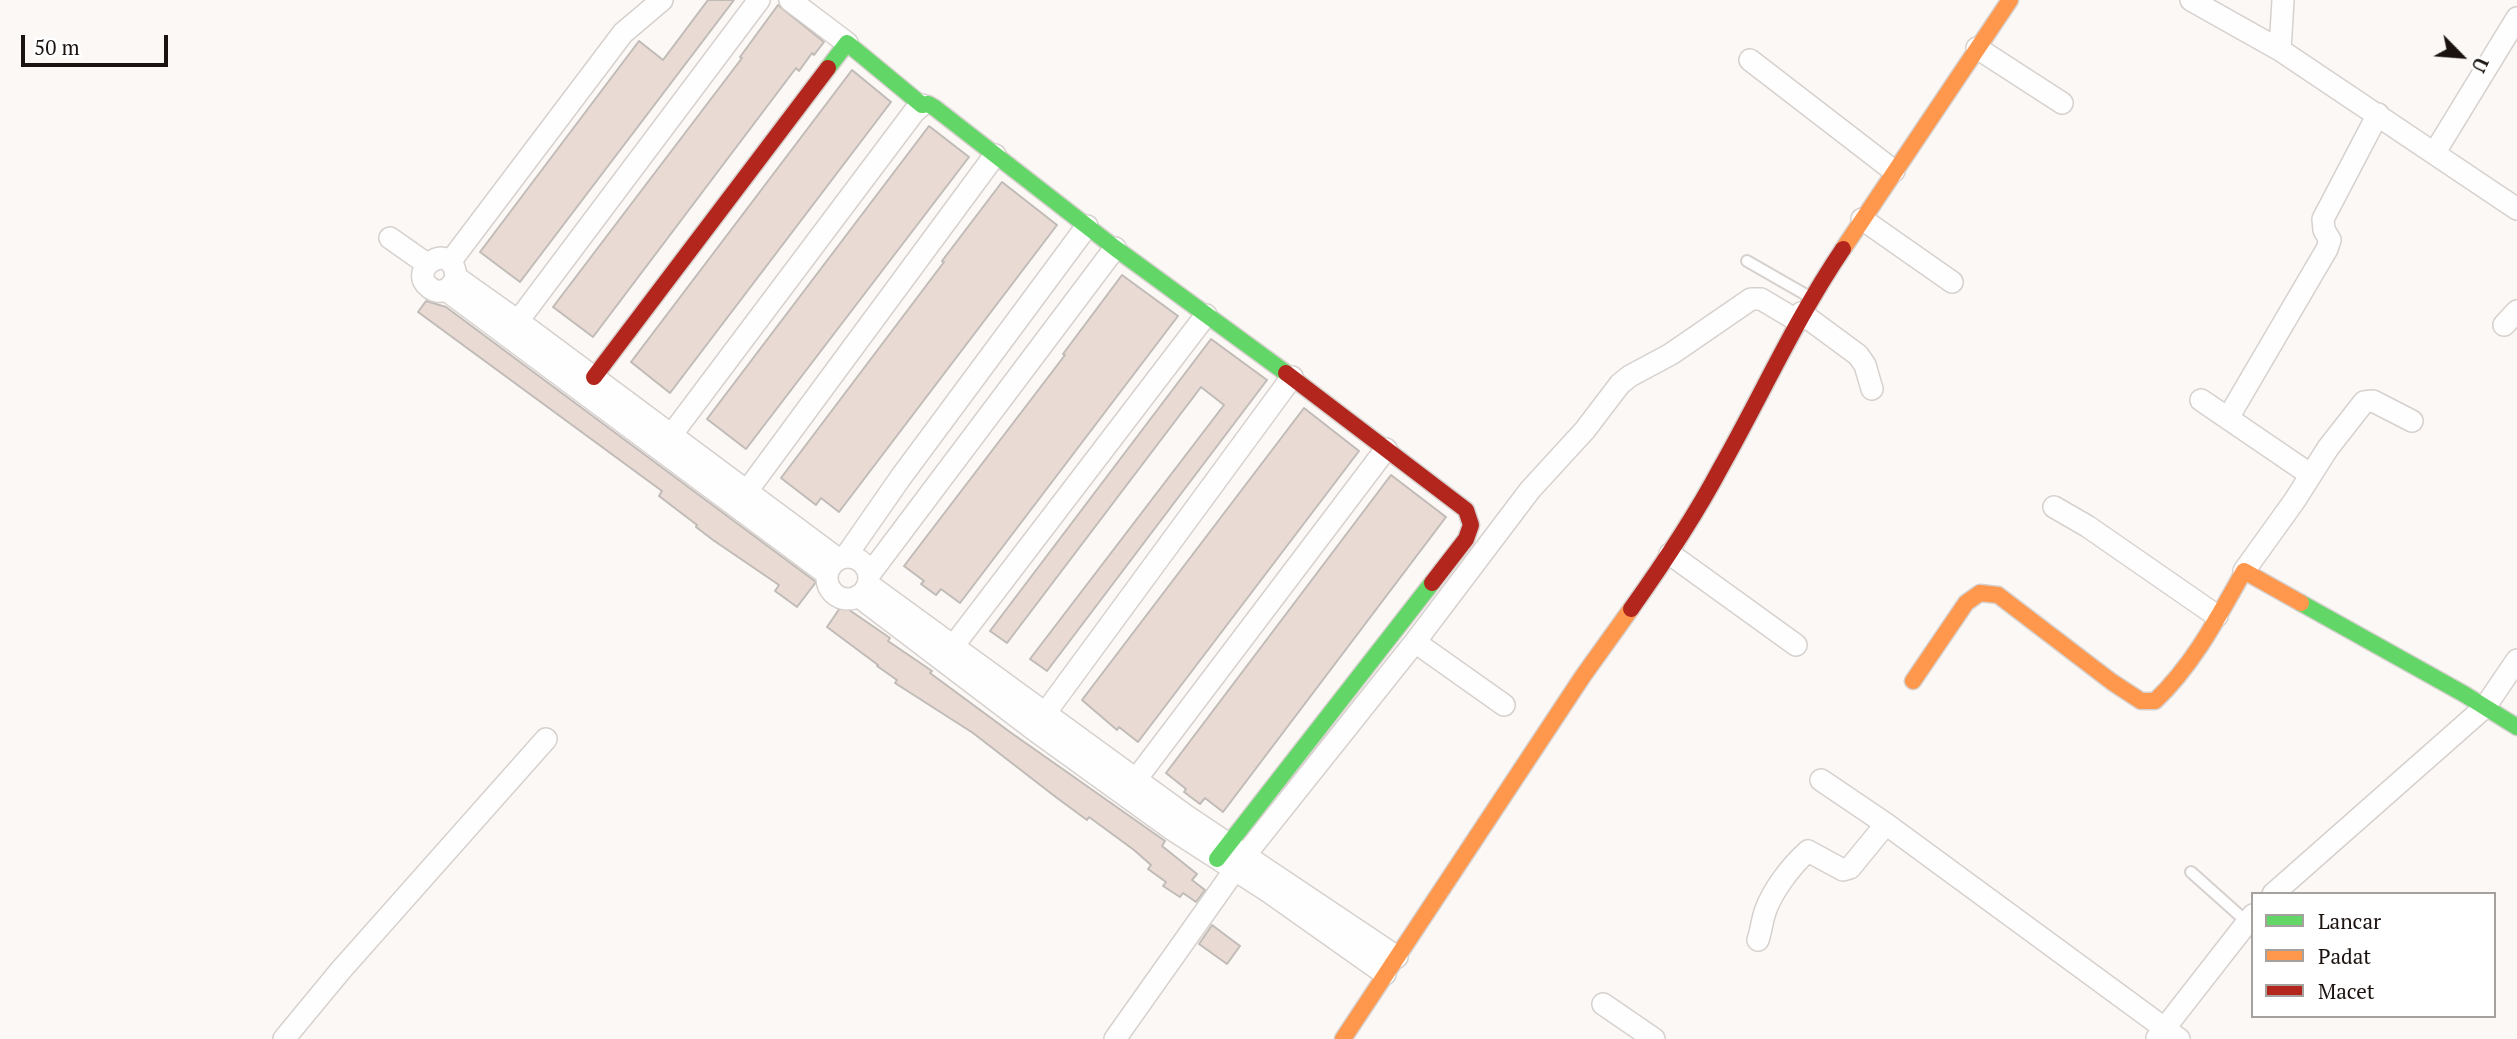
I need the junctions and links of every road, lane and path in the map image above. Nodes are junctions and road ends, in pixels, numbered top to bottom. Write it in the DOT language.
graph roads {
  1 [pos="662,0"];
  2 [pos="759,0"];
  3 [pos="790,0"];
  4 [pos="2010,0"];
  5 [pos="2191,0"];
  6 [pos="2283,0"];
  7 [pos="2513,24"];
  8 [pos="847,43"];
  9 [pos="2272,46"];
  10 [pos="1977,48"];
  11 [pos="1750,60"];
  12 [pos="2062,103"];
  13 [pos="922,105"];
  14 [pos="2378,114"];
  15 [pos="2435,152"];
  16 [pos="995,155"];
  17 [pos="1894,171"];
  18 [pos="2517,209"];
  19 [pos="1862,219"];
  20 [pos="1087,226"];
  21 [pos="390,238"];
  22 [pos="1115,248"];
  23 [pos="1747,261"];
  24 [pos="427,264"];
  25 [pos="451,276"];
  26 [pos="1952,282"];
  27 [pos="1803,310"];
  28 [pos="1206,315"];
  29 [pos="519,321"];
  30 [pos="594,377"];
  31 [pos="1292,377"];
  32 [pos="1872,389"];
  33 [pos="963,395"];
  34 [pos="2202,400"];
  35 [pos="991,414"];
  36 [pos="2228,418"];
  37 [pos="2412,421"];
  38 [pos="665,443"];
  39 [pos="1386,449"];
  40 [pos="2311,475"];
  41 [pos="747,491"];
  42 [pos="2054,507"];
  43 [pos="1670,554"];
  44 [pos="837,563"];
  45 [pos="2244,571"];
  46 [pos="865,585"];
  47 [pos="2217,616"];
  48 [pos="1415,642"];
  49 [pos="954,645"];
  50 [pos="1796,645"];
  51 [pos="2517,660"];
  52 [pos="1913,681"];
  53 [pos="2475,701"];
  54 [pos="1504,705"];
  55 [pos="1039,721"];
  56 [pos="2517,727"];
  57 [pos="546,740"];
  58 [pos="1137,778"];
  59 [pos="1821,780"];
  60 [pos="1886,824"];
  61 [pos="1231,856"];
  62 [pos="2191,872"];
  63 [pos="2275,892"];
  64 [pos="2243,915"];
  65 [pos="1758,940"];
  66 [pos="1391,966"];
  67 [pos="1603,1004"];
  68 [pos="2161,1029"];
  69 [pos="284,1039"];
  70 [pos="1115,1039"];
  71 [pos="1343,1039"];
  72 [pos="1654,1039"];
  1 -- 25 [label="street"];
  2 -- 29 [label="street"];
  3 -- 8 [label="street"];
  4 -- 10 [label="street"];
  5 -- 9 [label="street"];
  6 -- 9 [label="street"];
  7 -- 15 [label="street"];
  8 -- 13 [label="street"];
  8 -- 30 [label="street"];
  9 -- 14 [label="street"];
  10 -- 12 [label="street"];
  10 -- 17 [label="street"];
  11 -- 17 [label="street"];
  13 -- 16 [label="street"];
  13 -- 38 [label="street"];
  14 -- 15 [label="street"];
  14 -- 36 [label="street"];
  15 -- 18 [label="street"];
  16 -- 20 [label="street"];
  16 -- 41 [label="street"];
  17 -- 19 [label="street"];
  19 -- 26 [label="street"];
  19 -- 27 [label="street"];
  20 -- 22 [label="street"];
  20 -- 33 [label="street"];
  21 -- 24 [label="street"];
  22 -- 28 [label="street"];
  22 -- 35 [label="street"];
  23 -- 27 [label="lane"];
  24 -- 25 [label="street"];
  24 -- 25 [label="street"];
  25 -- 29 [label="street"];
  25 -- 38 [label="street"];
  27 -- 32 [label="street"];
  27 -- 43 [label="street"];
  27 -- 48 [label="street"];
  28 -- 31 [label="street"];
  28 -- 49 [label="street"];
  29 -- 30 [label="street"];
  30 -- 38 [label="street"];
  31 -- 39 [label="street"];
  31 -- 55 [label="street"];
  33 -- 35 [label="street"];
  33 -- 44 [label="street"];
  34 -- 36 [label="street"];
  35 -- 46 [label="street"];
  36 -- 40 [label="street"];
  37 -- 40 [label="street"];
  38 -- 41 [label="street"];
  38 -- 44 [label="street"];
  39 -- 58 [label="street"];
  39 -- 61 [label="street"];
  40 -- 45 [label="street"];
  41 -- 44 [label="street"];
  42 -- 47 [label="street"];
  43 -- 50 [label="street"];
  43 -- 66 [label="street"];
  44 -- 46 [label="street"];
  44 -- 46 [label="street"];
  45 -- 47 [label="street"];
  45 -- 53 [label="street"];
  46 -- 49 [label="street"];
  46 -- 55 [label="street"];
  47 -- 52 [label="street"];
  48 -- 54 [label="street"];
  48 -- 61 [label="street"];
  49 -- 55 [label="street"];
  51 -- 53 [label="street"];
  53 -- 56 [label="street"];
  53 -- 63 [label="street"];
  55 -- 58 [label="street"];
  55 -- 61 [label="street"];
  57 -- 69 [label="street"];
  58 -- 61 [label="street"];
  59 -- 60 [label="street"];
  60 -- 65 [label="street"];
  60 -- 68 [label="street"];
  61 -- 66 [label="street"];
  61 -- 70 [label="street"];
  62 -- 64 [label="lane"];
  64 -- 68 [label="street"];
  66 -- 71 [label="street"];
  67 -- 72 [label="street"];
}
